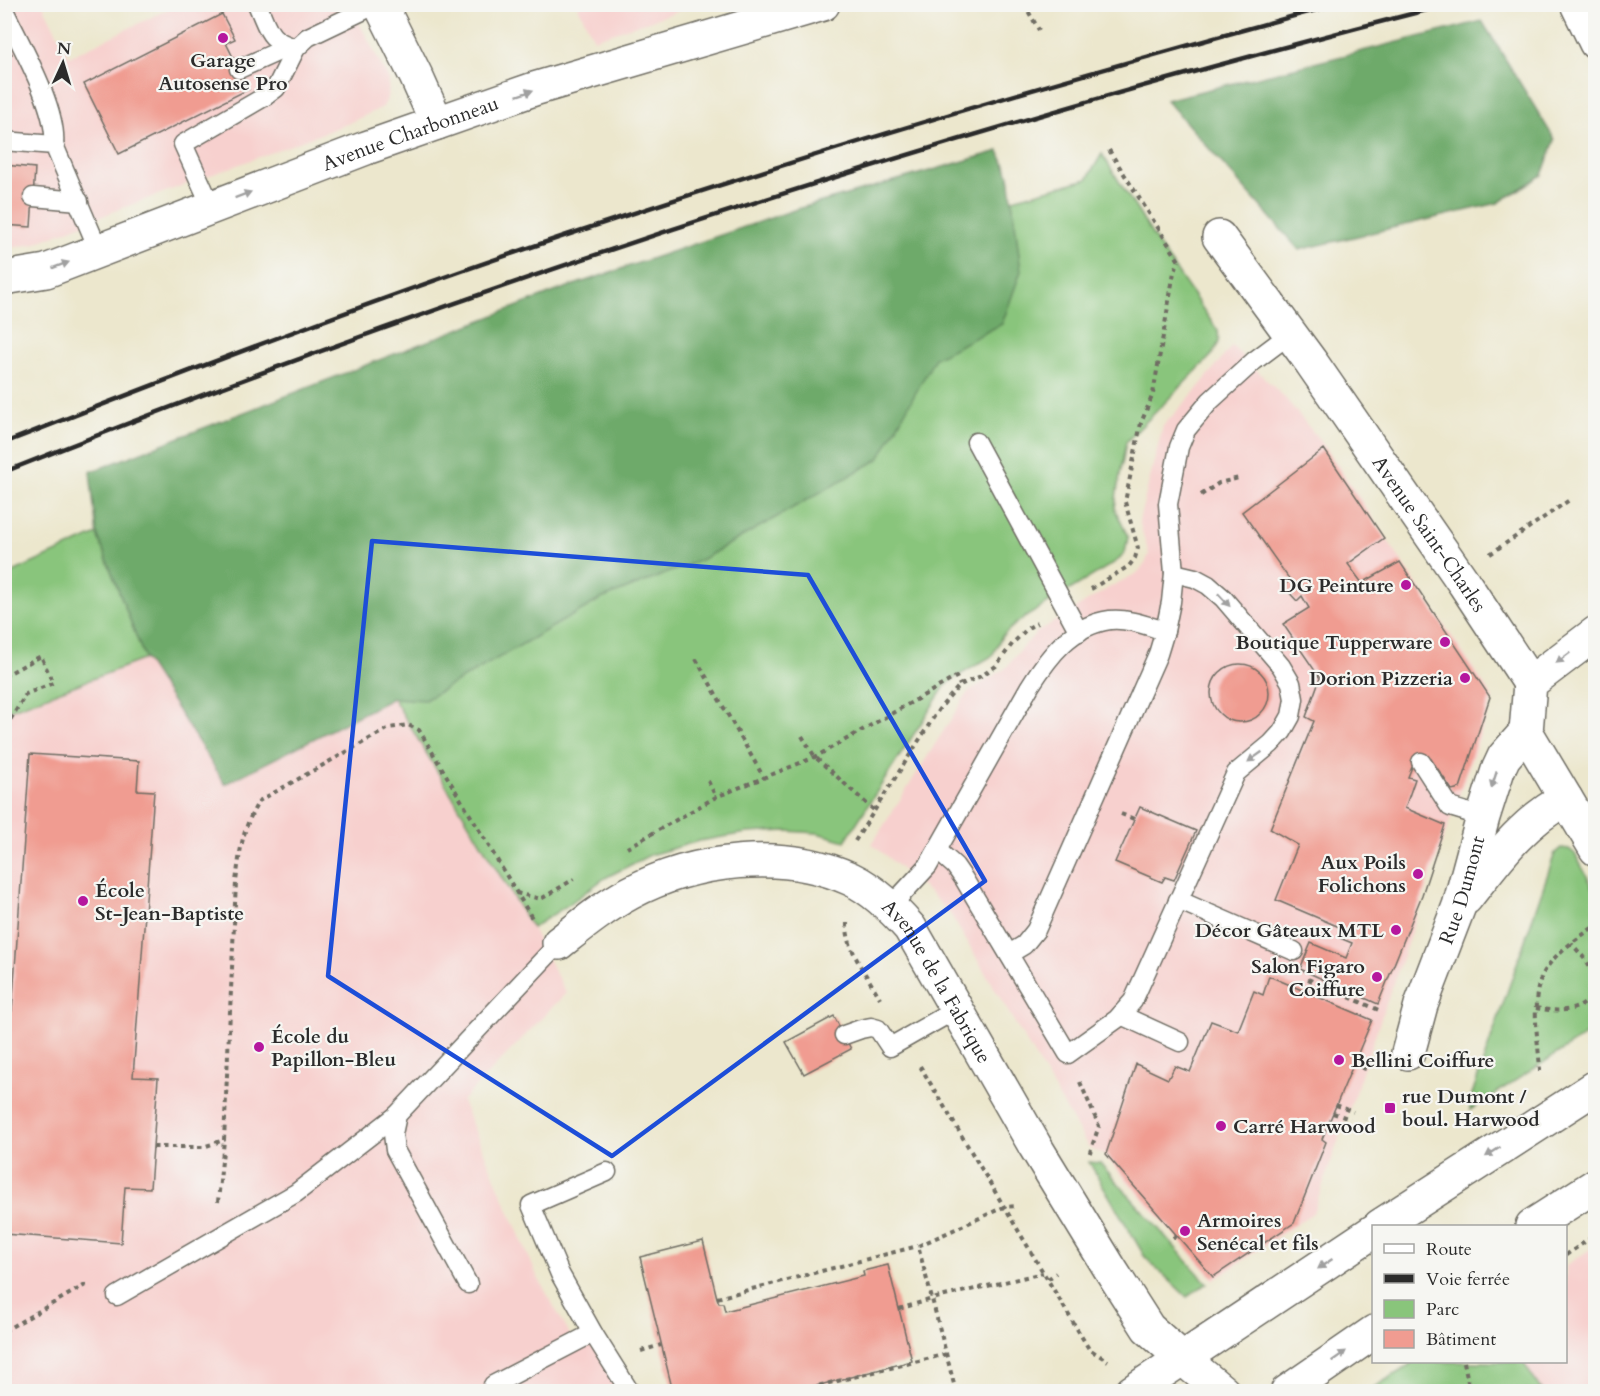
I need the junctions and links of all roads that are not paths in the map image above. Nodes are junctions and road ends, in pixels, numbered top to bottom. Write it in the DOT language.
graph roads {
  1 [pos="257,4"];
  2 [pos="378,4"];
  3 [pos="823,4"];
  4 [pos="1577,4"];
  5 [pos="4,10"];
  6 [pos="1596,43"];
  7 [pos="296,48"];
  8 [pos="239,69"];
  9 [pos="437,123"];
  10 [pos="4,141"];
  11 [pos="54,145"];
  12 [pos="33,197"];
  13 [pos="79,201"];
  14 [pos="212,208"];
  15 [pos="1219,237"];
  16 [pos="99,251"];
  17 [pos="4,278"];
  18 [pos="1290,334"];
  19 [pos="976,442"];
  20 [pos="1174,573"];
  21 [pos="1165,631"];
  22 [pos="1079,632"];
  23 [pos="1596,633"];
  24 [pos="1530,683"];
  25 [pos="1526,732"];
  26 [pos="1421,762"];
  27 [pos="1566,799"];
  28 [pos="1483,817"];
  29 [pos="937,849"];
  30 [pos="1596,849"];
  31 [pos="1178,900"];
  32 [pos="1459,906"];
  33 [pos="890,907"];
  34 [pos="559,943"];
  35 [pos="1294,951"];
  36 [pos="1009,954"];
  37 [pos="957,1010"];
  38 [pos="1121,1015"];
  39 [pos="844,1035"];
  40 [pos="1180,1042"];
  41 [pos="1408,1053"];
  42 [pos="1596,1087"];
  43 [pos="397,1115"];
  44 [pos="607,1172"];
  45 [pos="1596,1185"];
  46 [pos="1383,1225"];
  47 [pos="1535,1225"];
  48 [pos="1372,1232"];
  49 [pos="468,1284"];
  50 [pos="117,1296"];
  51 [pos="593,1333"];
  52 [pos="1372,1333"];
  53 [pos="1182,1358"];
  54 [pos="493,1385"];
  55 [pos="630,1392"];
  56 [pos="1132,1392"];
  57 [pos="1223,1392"];
  58 [pos="1287,1392"];
  1 -- 7 [label="lane"];
  2 -- 7 [label="lane"];
  2 -- 9 [label="main road"];
  9 -- 3 [label="main road, Avenue Charbonneau, one-way"];
  4 -- 6 [label="main road"];
  5 -- 11 [label="lane"];
  7 -- 8 [label="lane"];
  7 -- 14 [label="lane"];
  14 -- 9 [label="main road, Avenue Charbonneau, one-way"];
  10 -- 11 [label="lane"];
  11 -- 13 [label="lane"];
  12 -- 13 [label="lane"];
  13 -- 16 [label="lane"];
  14 -- 16 [label="main road, Avenue Charbonneau"];
  15 -- 18 [label="main road, Avenue Saint-Charles"];
  17 -- 16 [label="main road, Avenue Charbonneau, one-way"];
  18 -- 20 [label="lane"];
  18 -- 24 [label="main road, Avenue Saint-Charles"];
  19 -- 22 [label="lane"];
  20 -- 21 [label="lane"];
  20 -- 31 [label="lane, one-way"];
  21 -- 22 [label="lane"];
  21 -- 36 [label="lane"];
  22 -- 29 [label="lane"];
  23 -- 24 [label="main road, one-way"];
  24 -- 25 [label="main road"];
  25 -- 27 [label="main road"];
  25 -- 28 [label="main road, Rue Dumont, one-way"];
  26 -- 28 [label="lane"];
  27 -- 30 [label="main road"];
  27 -- 32 [label="main road"];
  28 -- 32 [label="main road, Rue Dumont"];
  29 -- 33 [label="lane"];
  29 -- 36 [label="lane"];
  31 -- 35 [label="lane"];
  31 -- 38 [label="lane"];
  32 -- 41 [label="main road, Rue Dumont"];
  33 -- 34 [label="main road, Avenue de la Fabrique"];
  33 -- 37 [label="main road, Avenue de la Fabrique"];
  34 -- 43 [label="lane"];
  36 -- 38 [label="lane"];
  37 -- 39 [label="lane"];
  37 -- 53 [label="main road, Avenue de la Fabrique"];
  38 -- 40 [label="lane"];
  42 -- 46 [label="main road, one-way"];
  43 -- 49 [label="lane"];
  43 -- 50 [label="lane"];
  44 -- 51 [label="lane"];
  45 -- 47 [label="main road"];
  48 -- 53 [label="main road, one-way"];
  51 -- 54 [label="lane"];
  51 -- 55 [label="lane"];
  58 -- 52 [label="main road, one-way"];
  53 -- 56 [label="main road"];
  53 -- 57 [label="main road, Avenue de la Fabrique"];
}
